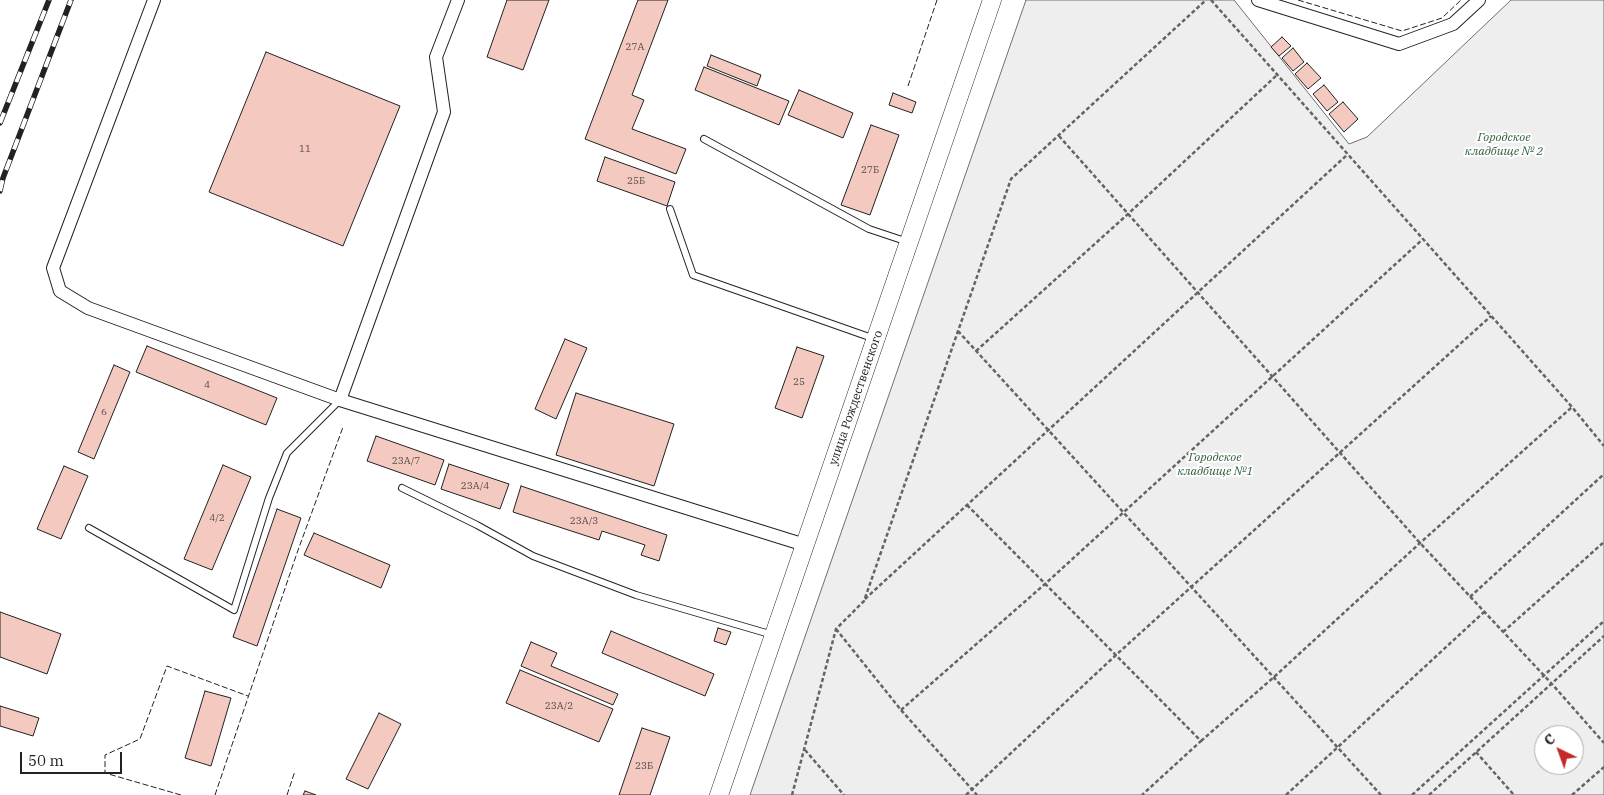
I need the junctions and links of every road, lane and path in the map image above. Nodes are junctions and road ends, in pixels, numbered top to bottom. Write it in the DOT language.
graph roads {
  1 [pos="154,0"];
  2 [pos="458,0"];
  3 [pos="992,0"];
  4 [pos="1206,0"];
  5 [pos="1211,0"];
  6 [pos="1258,0"];
  7 [pos="1479,0"];
  8 [pos="1278,75"];
  9 [pos="1058,136"];
  10 [pos="704,139"];
  11 [pos="1348,154"];
  12 [pos="670,209"];
  13 [pos="1128,214"];
  14 [pos="1423,239"];
  15 [pos="909,243"];
  16 [pos="1198,293"];
  17 [pos="1491,316"];
  18 [pos="958,331"];
  19 [pos="876,340"];
  20 [pos="976,351"];
  21 [pos="1271,376"];
  22 [pos="340,400"];
  23 [pos="1572,407"];
  24 [pos="1048,430"];
  25 [pos="1604,446"];
  26 [pos="1339,453"];
  27 [pos="1604,474"];
  28 [pos="402,488"];
  29 [pos="967,505"];
  30 [pos="1122,512"];
  31 [pos="89,528"];
  32 [pos="1604,542"];
  33 [pos="1420,543"];
  34 [pos="805,545"];
  35 [pos="1045,584"];
  36 [pos="1192,588"];
  37 [pos="1470,597"];
  38 [pos="864,601"];
  39 [pos="1484,612"];
  40 [pos="1604,621"];
  41 [pos="836,629"];
  42 [pos="1503,632"];
  43 [pos="774,635"];
  44 [pos="1604,636"];
  45 [pos="1116,655"];
  46 [pos="1544,675"];
  47 [pos="1274,677"];
  48 [pos="1552,684"];
  49 [pos="901,710"];
  50 [pos="1201,741"];
  51 [pos="1604,743"];
  52 [pos="1338,748"];
  53 [pos="805,750"];
  54 [pos="1476,752"];
  55 [pos="1604,766"];
  56 [pos="972,789"];
  57 [pos="719,795"];
  58 [pos="792,795"];
  59 [pos="844,795"];
  60 [pos="966,795"];
  61 [pos="977,795"];
  62 [pos="1142,795"];
  63 [pos="1286,795"];
  64 [pos="1381,795"];
  65 [pos="1412,795"];
  66 [pos="1429,795"];
  67 [pos="1514,795"];
  68 [pos="1572,795"];
  1 -- 22 [label="street"];
  2 -- 22 [label="street"];
  3 -- 15 [label="main road, улица Рождественского"];
  4 -- 9 [label="path"];
  5 -- 8 [label="path"];
  6 -- 7 [label="street"];
  8 -- 11 [label="path"];
  8 -- 13 [label="path"];
  9 -- 13 [label="path"];
  9 -- 18 [label="path"];
  10 -- 15 [label="lane"];
  11 -- 14 [label="path"];
  11 -- 16 [label="path"];
  12 -- 19 [label="lane"];
  13 -- 16 [label="path"];
  13 -- 20 [label="path"];
  14 -- 17 [label="path"];
  14 -- 21 [label="path"];
  15 -- 19 [label="main road, улица Рождественского"];
  16 -- 21 [label="path"];
  16 -- 24 [label="path"];
  17 -- 23 [label="path"];
  17 -- 26 [label="path"];
  18 -- 20 [label="path"];
  18 -- 38 [label="path"];
  19 -- 34 [label="main road, улица Рождественского"];
  20 -- 24 [label="path"];
  21 -- 26 [label="path"];
  21 -- 30 [label="path"];
  22 -- 31 [label="lane"];
  22 -- 34 [label="street"];
  23 -- 25 [label="path"];
  23 -- 33 [label="path"];
  24 -- 29 [label="path"];
  24 -- 30 [label="path"];
  26 -- 33 [label="path"];
  26 -- 36 [label="path"];
  27 -- 37 [label="path"];
  28 -- 43 [label="lane"];
  29 -- 35 [label="path"];
  29 -- 38 [label="path"];
  30 -- 35 [label="path"];
  30 -- 36 [label="path"];
  32 -- 42 [label="path"];
  33 -- 37 [label="path"];
  33 -- 47 [label="path"];
  34 -- 43 [label="main road, улица Рождественского"];
  35 -- 45 [label="path"];
  35 -- 49 [label="path"];
  36 -- 45 [label="path"];
  36 -- 47 [label="path"];
  37 -- 39 [label="path"];
  38 -- 41 [label="path"];
  39 -- 42 [label="path"];
  39 -- 52 [label="path"];
  40 -- 46 [label="path"];
  41 -- 49 [label="path"];
  41 -- 53 [label="path"];
  42 -- 46 [label="path"];
  43 -- 57 [label="main road, улица Рождественского"];
  44 -- 48 [label="path"];
  45 -- 50 [label="path"];
  45 -- 56 [label="path"];
  46 -- 48 [label="path"];
  46 -- 65 [label="path"];
  47 -- 50 [label="path"];
  47 -- 52 [label="path"];
  48 -- 51 [label="path"];
  48 -- 54 [label="path"];
  49 -- 56 [label="path"];
  50 -- 62 [label="path"];
  52 -- 63 [label="path"];
  52 -- 64 [label="path"];
  53 -- 58 [label="path"];
  53 -- 59 [label="path"];
  54 -- 66 [label="path"];
  54 -- 67 [label="path"];
  55 -- 68 [label="path"];
  56 -- 60 [label="path"];
  56 -- 61 [label="path"];
}
